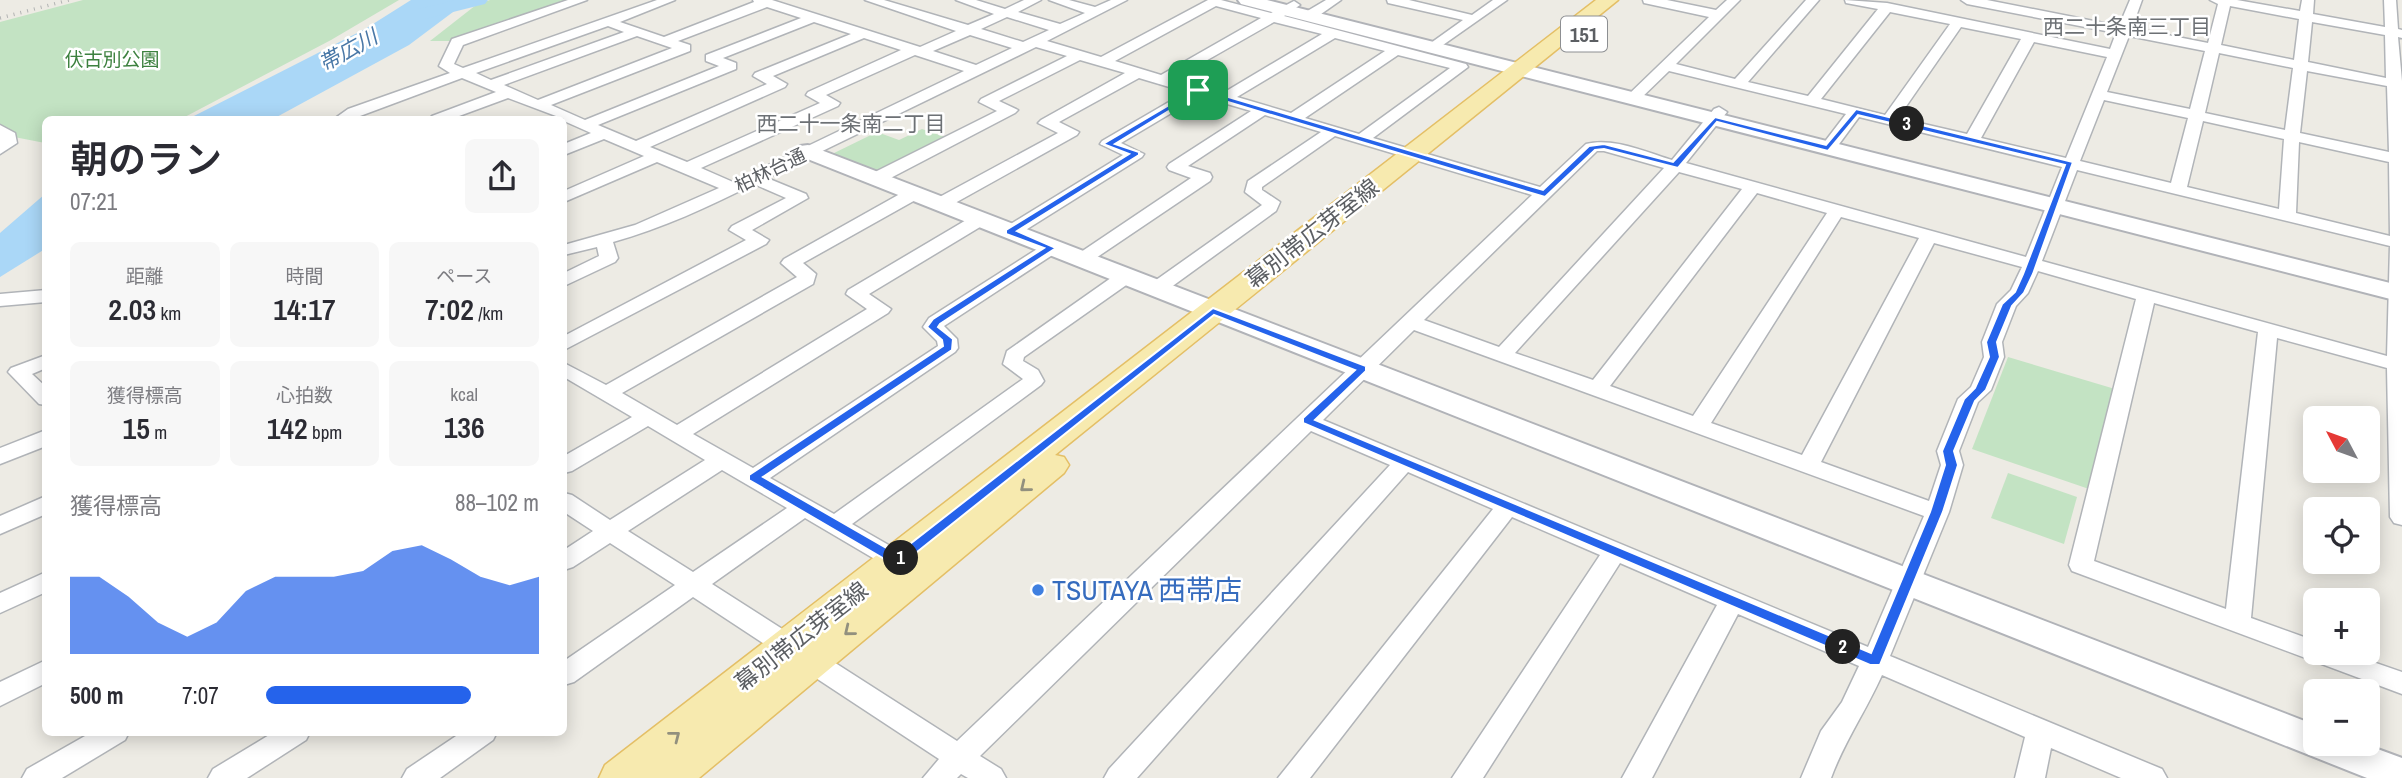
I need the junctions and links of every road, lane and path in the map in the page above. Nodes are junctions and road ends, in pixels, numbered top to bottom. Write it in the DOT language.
graph roads {
  1 [pos="581,0"];
  2 [pos="669,0"];
  3 [pos="794,0"];
  4 [pos="871,0"];
  5 [pos="914,0"];
  6 [pos="962,0"];
  7 [pos="1035,0"];
  8 [pos="1055,0"];
  9 [pos="1121,0"];
  10 [pos="1247,0"];
  11 [pos="1335,0"];
  12 [pos="1393,0"];
  13 [pos="1501,0"];
  14 [pos="1608,0"];
  15 [pos="1626,0"];
  16 [pos="1649,0"];
  17 [pos="1734,0"];
  18 [pos="1814,0"];
  19 [pos="1851,0"];
  20 [pos="1935,0"];
  21 [pos="1967,0"];
  22 [pos="2136,0"];
  23 [pos="2308,0"];
  24 [pos="2390,0"];
  25 [pos="2222,1"];
  26 [pos="1417,2"];
  27 [pos="768,3"];
  28 [pos="2036,6"];
  29 [pos="1886,7"];
  30 [pos="896,8"];
  31 [pos="1292,10"];
  32 [pos="1097,12"];
  33 [pos="1006,13"];
  34 [pos="1719,15"];
  35 [pos="1924,15"];
  36 [pos="2306,16"];
  37 [pos="814,18"];
  38 [pos="1474,19"];
  39 [pos="608,22"];
  40 [pos="1958,22"];
  41 [pos="847,28"];
  42 [pos="1061,29"];
  43 [pos="970,30"];
  44 [pos="2123,31"];
  45 [pos="636,32"];
  46 [pos="1333,33"];
  47 [pos="2397,33"];
  48 [pos="863,34"];
  49 [pos="2030,36"];
  50 [pos="665,41"];
  51 [pos="1029,44"];
  52 [pos="1437,45"];
  53 [pos="2211,48"];
  54 [pos="1396,50"];
  55 [pos="916,51"];
  56 [pos="2114,54"];
  57 [pos="1079,55"];
  58 [pos="1103,62"];
  59 [pos="1665,65"];
  60 [pos="2300,66"];
  61 [pos="1531,69"];
  62 [pos="976,70"];
  63 [pos="464,73"];
  64 [pos="1138,73"];
  65 [pos="1162,80"];
  66 [pos="1739,83"];
  67 [pos="491,85"];
  68 [pos="2398,85"];
  69 [pos="1198,90"];
  70 [pos="508,93"];
  71 [pos="2098,94"];
  72 [pos="1635,95"];
  73 [pos="1224,99"];
  74 [pos="1812,101"];
  75 [pos="1263,110"];
  76 [pos="539,112"];
  77 [pos="1856,112"];
  78 [pos="2195,115"];
  79 [pos="347,116"];
  80 [pos="446,116"];
  81 [pos="563,116"];
  82 [pos="1717,116"];
  83 [pos="567,118"];
  84 [pos="1293,120"];
  85 [pos="1889,120"];
  86 [pos="585,125"];
  87 [pos="0,130"];
  88 [pos="1333,131"];
  89 [pos="604,133"];
  90 [pos="2292,136"];
  91 [pos="1360,140"];
  92 [pos="1972,140"];
  93 [pos="1831,145"];
  94 [pos="636,147"];
  95 [pos="0,149"];
  96 [pos="567,149"];
  97 [pos="808,151"];
  98 [pos="657,156"];
  99 [pos="1419,158"];
  100 [pos="2400,159"];
  101 [pos="2070,164"];
  102 [pos="1675,166"];
  103 [pos="688,168"];
  104 [pos="753,178"];
  105 [pos="875,179"];
  106 [pos="1753,187"];
  107 [pos="733,188"];
  108 [pos="2178,189"];
  109 [pos="1545,194"];
  110 [pos="567,196"];
  111 [pos="926,199"];
  112 [pos="2056,202"];
  113 [pos="1837,210"];
  114 [pos="2287,216"];
  115 [pos="979,220"];
  116 [pos="1010,232"];
  117 [pos="1929,236"];
  118 [pos="604,241"];
  119 [pos="2400,243"];
  120 [pos="1051,248"];
  121 [pos="567,249"];
  122 [pos="1081,260"];
  123 [pos="2033,264"];
  124 [pos="1125,277"];
  125 [pos="567,279"];
  126 [pos="1156,289"];
  127 [pos="2400,289"];
  128 [pos="42,296"];
  129 [pos="2146,296"];
  130 [pos="0,300"];
  131 [pos="1223,315"];
  132 [pos="1412,322"];
  133 [pos="2268,329"];
  134 [pos="567,342"];
  135 [pos="1502,355"];
  136 [pos="42,363"];
  137 [pos="2399,365"];
  138 [pos="1362,369"];
  139 [pos="568,377"];
  140 [pos="1597,389"];
  141 [pos="607,393"];
  142 [pos="42,395"];
  143 [pos="648,417"];
  144 [pos="1307,421"];
  145 [pos="1698,426"];
  146 [pos="677,434"];
  147 [pos="42,439"];
  148 [pos="0,457"];
  149 [pos="722,459"];
  150 [pos="1405,463"];
  151 [pos="567,464"];
  152 [pos="1808,466"];
  153 [pos="754,478"];
  154 [pos="567,502"];
  155 [pos="42,506"];
  156 [pos="1508,506"];
  157 [pos="803,508"];
  158 [pos="1937,512"];
  159 [pos="2402,517"];
  160 [pos="835,525"];
  161 [pos="0,526"];
  162 [pos="610,531"];
  163 [pos="1615,552"];
  164 [pos="567,559"];
  165 [pos="908,567"];
  166 [pos="1908,581"];
  167 [pos="42,583"];
  168 [pos="691,585"];
  169 [pos="1732,601"];
  170 [pos="0,604"];
  171 [pos="2237,624"];
  172 [pos="2303,647"];
  173 [pos="800,654"];
  174 [pos="1875,661"];
  175 [pos="2352,665"];
  176 [pos="42,672"];
  177 [pos="567,673"];
  178 [pos="2402,683"];
  179 [pos="0,695"];
  180 [pos="2041,730"];
  181 [pos="109,736"];
  182 [pos="290,736"];
  183 [pos="477,736"];
  184 [pos="2303,736"];
  185 [pos="2353,756"];
  186 [pos="959,758"];
  187 [pos="2402,775"];
  188 [pos="37,778"];
  189 [pos="223,778"];
  190 [pos="417,778"];
  191 [pos="621,778"];
  192 [pos="668,778"];
  193 [pos="939,778"];
  194 [pos="991,778"];
  195 [pos="1119,778"];
  196 [pos="1293,778"];
  197 [pos="1467,778"];
  198 [pos="1637,778"];
  199 [pos="1816,778"];
  200 [pos="2030,778"];
  201 [pos="2152,778"];
  1 -- 63 [label="street"];
  2 -- 39 [label="street"];
  3 -- 27 [label="street"];
  4 -- 30 [label="street"];
  5 -- 30 [label="street"];
  6 -- 33 [label="street"];
  7 -- 33 [label="street"];
  8 -- 32 [label="street"];
  9 -- 32 [label="street, 柏林台通"];
  10 -- 31 [label="street"];
  11 -- 31 [label="street"];
  12 -- 26 [label="street"];
  13 -- 38 [label="street"];
  14 -- 61 [label="main road, 幕別帯広芽室線 / 151"];
  15 -- 61 [label="main road, 幕別帯広芽室線 / 151"];
  16 -- 34 [label="street"];
  17 -- 34 [label="street"];
  18 -- 66 [label="street"];
  19 -- 29 [label="street"];
  20 -- 35 [label="street"];
  21 -- 28 [label="street"];
  22 -- 44 [label="street"];
  23 -- 36 [label="street"];
  24 -- 47 [label="street"];
  25 -- 36 [label="street"];
  25 -- 53 [label="street"];
  26 -- 38 [label="street"];
  27 -- 37 [label="street"];
  27 -- 50 [label="street"];
  28 -- 44 [label="street"];
  29 -- 35 [label="street"];
  29 -- 74 [label="street"];
  30 -- 41 [label="street"];
  30 -- 43 [label="street"];
  31 -- 46 [label="street"];
  31 -- 52 [label="street"];
  31 -- 58 [label="street"];
  31 -- 65 [label="street"];
  32 -- 42 [label="street, 柏林台通"];
  33 -- 42 [label="street"];
  33 -- 43 [label="street"];
  34 -- 59 [label="street"];
  35 -- 40 [label="street"];
  36 -- 47 [label="street"];
  36 -- 60 [label="street"];
  37 -- 41 [label="street"];
  37 -- 86 [label="street"];
  38 -- 52 [label="street"];
  39 -- 45 [label="street"];
  39 -- 63 [label="street"];
  40 -- 49 [label="street"];
  40 -- 85 [label="street"];
  41 -- 48 [label="street"];
  42 -- 51 [label="street, 柏林台通"];
  43 -- 51 [label="street"];
  43 -- 55 [label="street"];
  44 -- 53 [label="street"];
  44 -- 56 [label="street"];
  45 -- 50 [label="street"];
  45 -- 67 [label="street"];
  46 -- 54 [label="street"];
  46 -- 73 [label="street"];
  47 -- 68 [label="street"];
  48 -- 55 [label="street"];
  48 -- 94 [label="street"];
  49 -- 56 [label="street"];
  49 -- 92 [label="street"];
  50 -- 76 [label="street"];
  51 -- 57 [label="street"];
  51 -- 62 [label="street, 柏林台通"];
  52 -- 61 [label="street"];
  53 -- 60 [label="street"];
  53 -- 78 [label="street"];
  54 -- 84 [label="street"];
  54 -- 91 [label="street"];
  55 -- 62 [label="street"];
  55 -- 103 [label="street"];
  56 -- 71 [label="street"];
  57 -- 58 [label="street"];
  57 -- 105 [label="street"];
  58 -- 64 [label="street"];
  59 -- 66 [label="street"];
  59 -- 72 [label="street"];
  60 -- 68 [label="street"];
  60 -- 90 [label="street"];
  61 -- 72 [label="street"];
  61 -- 99 [label="main road, 幕別帯広芽室線 / 151"];
  62 -- 97 [label="street, 柏林台通"];
  63 -- 67 [label="street"];
  63 -- 79 [label="street"];
  64 -- 65 [label="street"];
  64 -- 111 [label="street"];
  65 -- 69 [label="street"];
  66 -- 74 [label="street"];
  67 -- 70 [label="street"];
  68 -- 100 [label="street"];
  69 -- 73 [label="street"];
  69 -- 116 [label="street"];
  70 -- 76 [label="street"];
  70 -- 80 [label="street"];
  71 -- 78 [label="street"];
  71 -- 101 [label="street"];
  72 -- 82 [label="street"];
  73 -- 75 [label="street"];
  74 -- 77 [label="street"];
  75 -- 84 [label="street"];
  75 -- 122 [label="street"];
  76 -- 81 [label="street"];
  77 -- 85 [label="street"];
  77 -- 93 [label="street"];
  78 -- 90 [label="street"];
  78 -- 108 [label="street"];
  82 -- 93 [label="street"];
  82 -- 102 [label="street"];
  83 -- 86 [label="street"];
  84 -- 88 [label="street"];
  85 -- 92 [label="street"];
  86 -- 89 [label="street"];
  87 -- 95 [label="street"];
  88 -- 91 [label="street"];
  88 -- 126 [label="street"];
  89 -- 94 [label="street"];
  89 -- 96 [label="street"];
  90 -- 100 [label="street"];
  90 -- 114 [label="street"];
  91 -- 99 [label="street"];
  92 -- 101 [label="street"];
  93 -- 112 [label="street"];
  94 -- 98 [label="street"];
  97 -- 104 [label="street, 柏林台通"];
  97 -- 105 [label="street"];
  98 -- 103 [label="street"];
  98 -- 110 [label="street"];
  99 -- 109 [label="street"];
  99 -- 131 [label="main road, 幕別帯広芽室線 / 151"];
  100 -- 119 [label="street"];
  101 -- 108 [label="street"];
  101 -- 112 [label="street"];
  102 -- 106 [label="street"];
  102 -- 109 [label="street"];
  102 -- 135 [label="street"];
  103 -- 107 [label="street"];
  104 -- 107 [label="street, 柏林台通"];
  104 -- 134 [label="street"];
  105 -- 111 [label="street"];
  106 -- 113 [label="street"];
  106 -- 140 [label="street"];
  107 -- 118 [label="street, 柏林台通"];
  108 -- 114 [label="street"];
  109 -- 132 [label="street"];
  111 -- 115 [label="street"];
  111 -- 141 [label="street"];
  112 -- 123 [label="street"];
  112 -- 127 [label="street"];
  113 -- 117 [label="street"];
  113 -- 145 [label="street"];
  114 -- 119 [label="street"];
  115 -- 116 [label="street"];
  115 -- 146 [label="street"];
  116 -- 120 [label="street"];
  117 -- 123 [label="street"];
  117 -- 152 [label="street"];
  118 -- 121 [label="street, 柏林台通"];
  118 -- 125 [label="street"];
  119 -- 127 [label="street"];
  120 -- 122 [label="street"];
  120 -- 153 [label="street"];
  122 -- 124 [label="street"];
  123 -- 129 [label="street"];
  123 -- 158 [label="street"];
  124 -- 126 [label="street"];
  124 -- 160 [label="street"];
  126 -- 131 [label="street"];
  127 -- 137 [label="street"];
  128 -- 130 [label="street"];
  129 -- 133 [label="street"];
  129 -- 171 [label="street"];
  131 -- 138 [label="street"];
  131 -- 165 [label="main road, 幕別帯広芽室線 / 151"];
  132 -- 135 [label="street"];
  132 -- 138 [label="street"];
  133 -- 137 [label="street"];
  133 -- 171 [label="street"];
  135 -- 140 [label="street"];
  136 -- 142 [label="street"];
  137 -- 159 [label="street"];
  138 -- 144 [label="street"];
  138 -- 166 [label="street"];
  139 -- 141 [label="street"];
  140 -- 145 [label="street"];
  141 -- 143 [label="street"];
  143 -- 146 [label="street"];
  143 -- 151 [label="street"];
  144 -- 150 [label="street"];
  144 -- 186 [label="street"];
  145 -- 152 [label="street"];
  146 -- 149 [label="street"];
  147 -- 148 [label="street"];
  149 -- 153 [label="street"];
  149 -- 162 [label="street"];
  150 -- 156 [label="street"];
  150 -- 195 [label="street"];
  152 -- 158 [label="street"];
  153 -- 157 [label="street"];
  154 -- 162 [label="street"];
  155 -- 161 [label="street"];
  156 -- 163 [label="street"];
  156 -- 196 [label="street"];
  157 -- 160 [label="street"];
  157 -- 168 [label="street"];
  158 -- 166 [label="street"];
  160 -- 165 [label="street"];
  162 -- 164 [label="street"];
  162 -- 168 [label="street"];
  163 -- 169 [label="street"];
  163 -- 197 [label="street"];
  165 -- 173 [label="main road, 幕別帯広芽室線 / 151"];
  166 -- 174 [label="street"];
  166 -- 184 [label="street"];
  167 -- 170 [label="street"];
  168 -- 173 [label="street"];
  168 -- 177 [label="street"];
  169 -- 174 [label="street"];
  169 -- 198 [label="street"];
  171 -- 172 [label="street"];
  173 -- 186 [label="street"];
  191 -- 173 [label="main road, 幕別帯広芽室線 / 151, one-way"];
  173 -- 192 [label="main road, 幕別帯広芽室線 / 151"];
  174 -- 180 [label="street"];
  174 -- 199 [label="street"];
  175 -- 178 [label="street"];
  176 -- 179 [label="street"];
  180 -- 200 [label="street"];
  180 -- 201 [label="street"];
  181 -- 188 [label="street"];
  182 -- 189 [label="street"];
  183 -- 190 [label="street"];
  185 -- 187 [label="street"];
  186 -- 193 [label="street"];
  186 -- 194 [label="street"];
}
